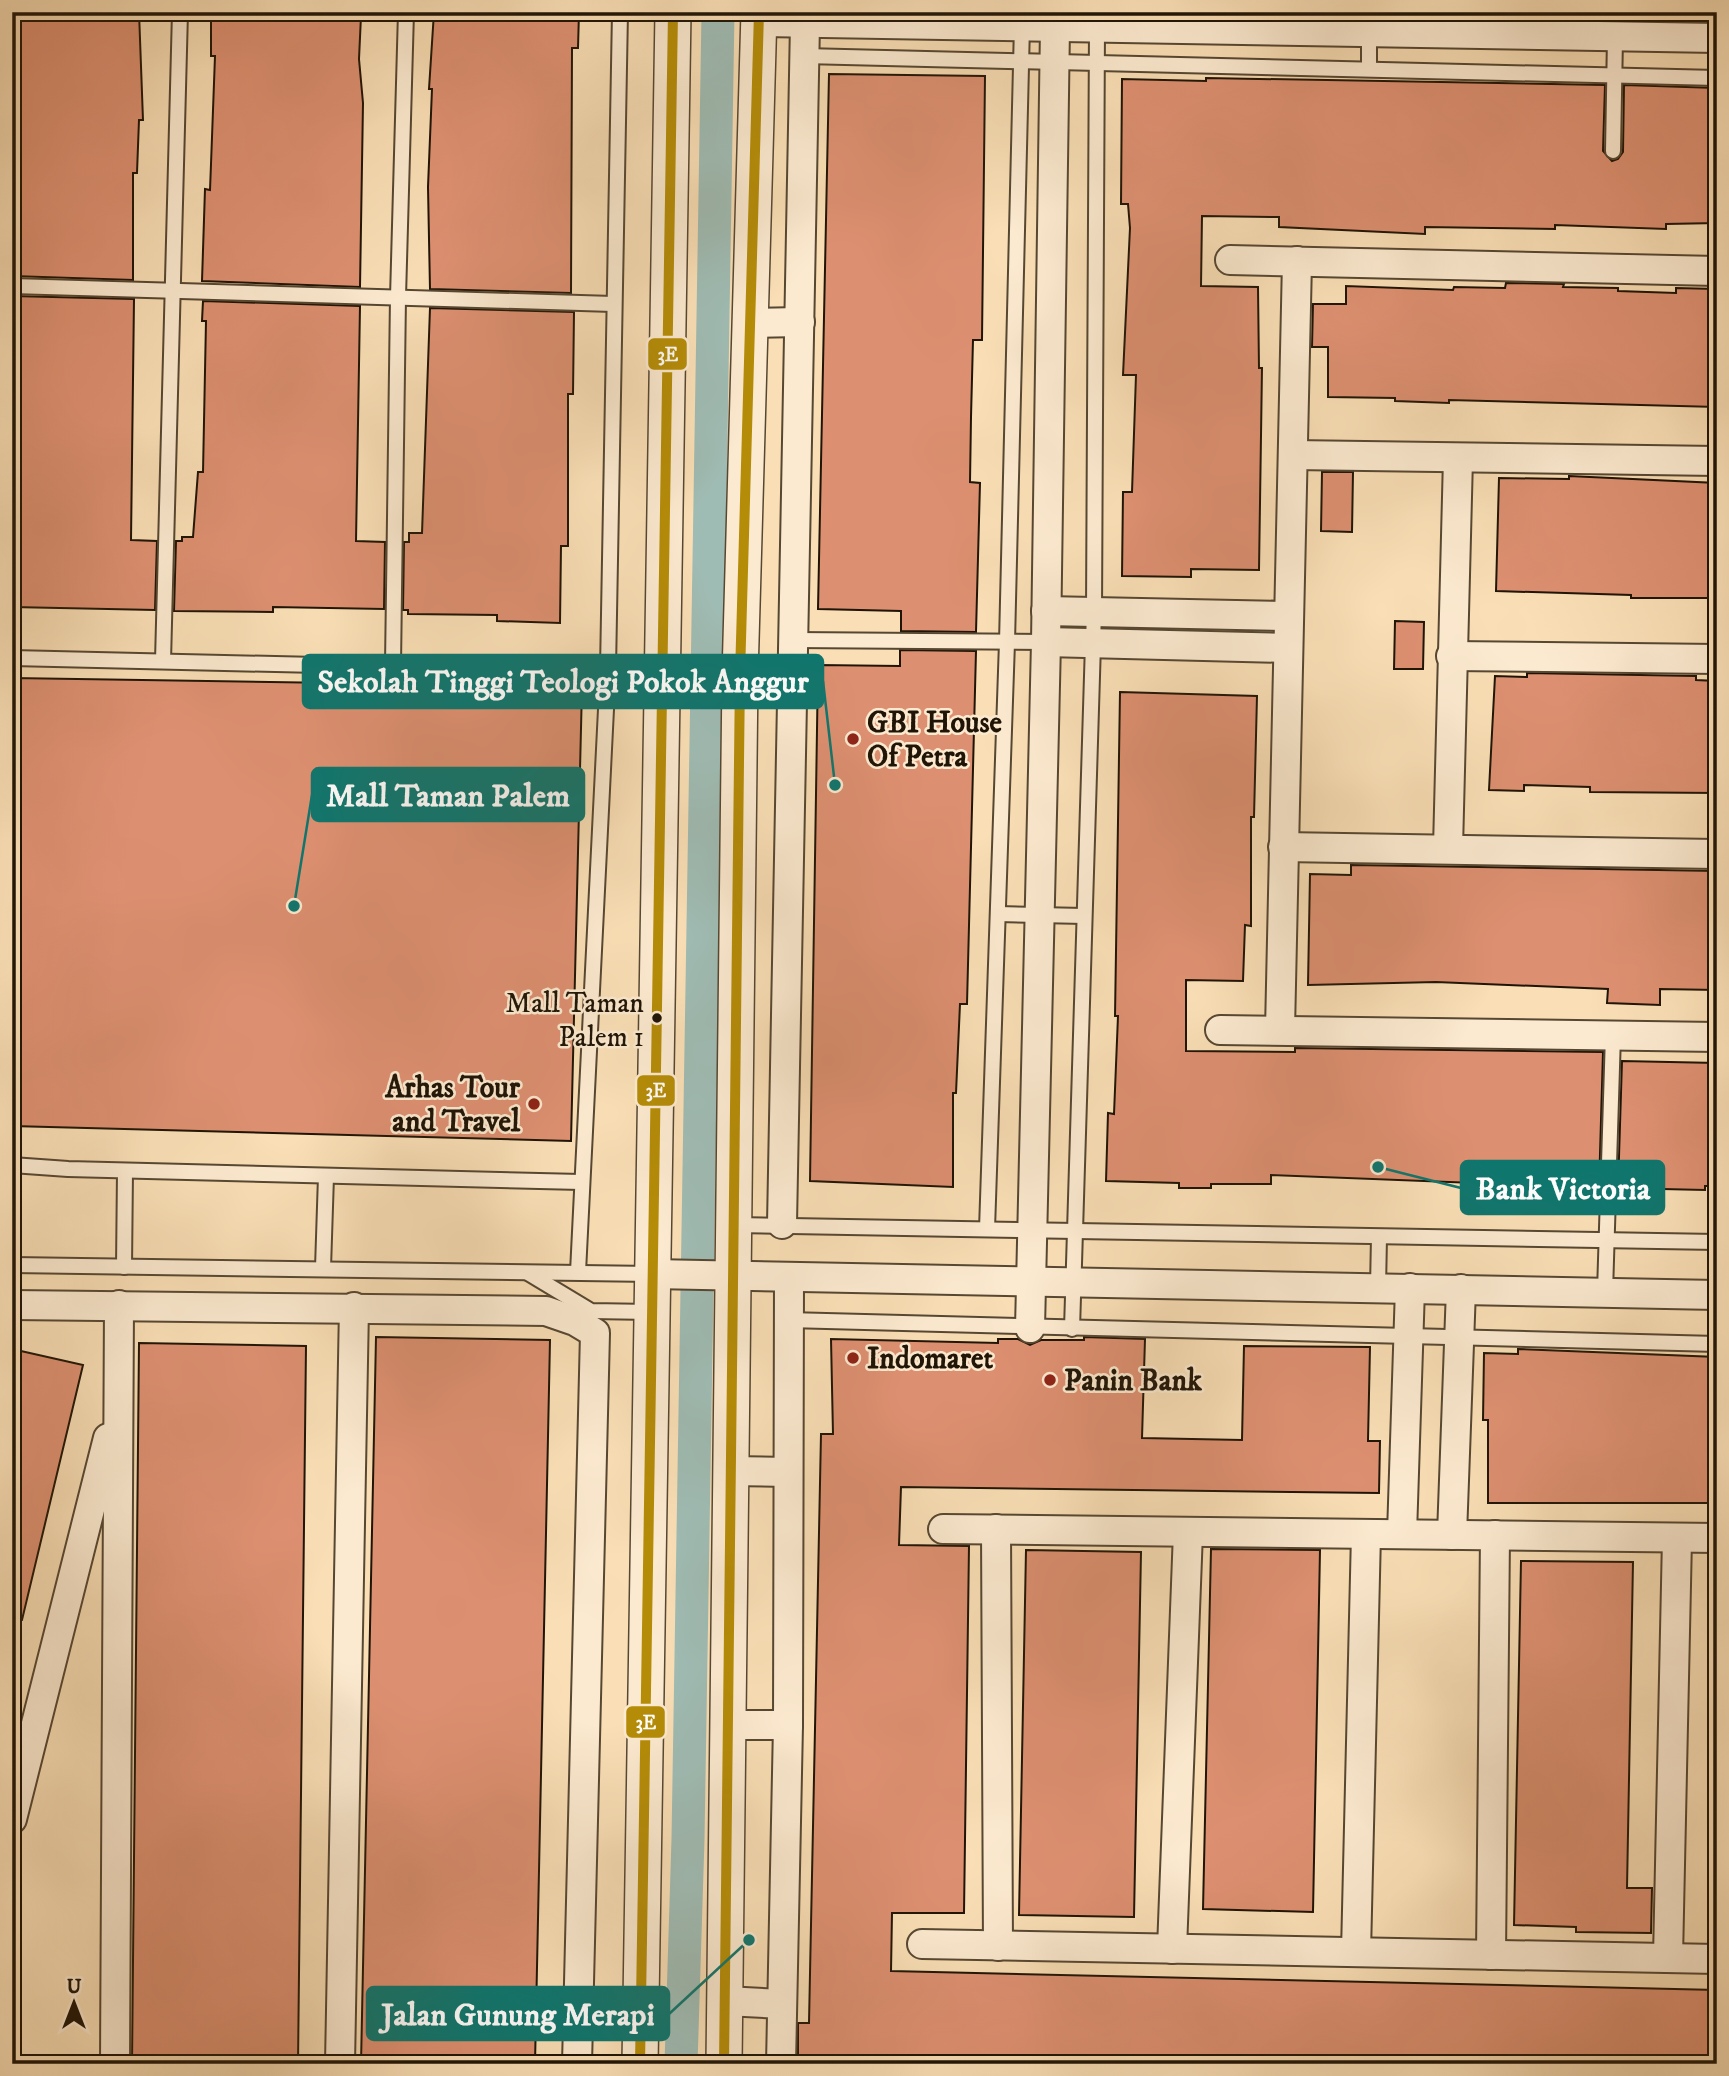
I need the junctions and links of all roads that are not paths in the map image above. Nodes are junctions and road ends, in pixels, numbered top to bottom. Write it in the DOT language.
graph roads {
  1 [pos="180,12"];
  2 [pos="406,12"];
  3 [pos="620,12"];
  4 [pos="673,12"];
  5 [pos="758,17"];
  6 [pos="1022,19"];
  7 [pos="805,23"];
  8 [pos="1455,23"];
  9 [pos="1055,26"];
  10 [pos="1097,27"];
  11 [pos="1369,33"];
  12 [pos="1615,37"];
  13 [pos="1717,38"];
  14 [pos="804,56"];
  15 [pos="1021,61"];
  16 [pos="1055,62"];
  17 [pos="1097,63"];
  18 [pos="1369,69"];
  19 [pos="1614,75"];
  20 [pos="1717,78"];
  21 [pos="1613,151"];
  22 [pos="1230,260"];
  23 [pos="1297,261"];
  24 [pos="1717,271"];
  25 [pos="12,286"];
  26 [pos="171,290"];
  27 [pos="398,297"];
  28 [pos="614,304"];
  29 [pos="800,322"];
  30 [pos="750,323"];
  31 [pos="1293,455"];
  32 [pos="1458,458"];
  33 [pos="1717,461"];
  34 [pos="1046,611"];
  35 [pos="1094,611"];
  36 [pos="1288,616"];
  37 [pos="794,640"];
  38 [pos="1007,642"];
  39 [pos="1046,642"];
  40 [pos="1093,643"];
  41 [pos="1287,648"];
  42 [pos="1451,656"];
  43 [pos="12,658"];
  44 [pos="1717,659"];
  45 [pos="163,661"];
  46 [pos="393,665"];
  47 [pos="608,669"];
  48 [pos="674,674"];
  49 [pos="732,675"];
  50 [pos="793,676"];
  51 [pos="1283,847"];
  52 [pos="1448,848"];
  53 [pos="1717,854"];
  54 [pos="998,914"];
  55 [pos="1040,915"];
  56 [pos="1084,916"];
  57 [pos="1220,1030"];
  58 [pos="1280,1030"];
  59 [pos="1613,1035"];
  60 [pos="1717,1037"];
  61 [pos="12,1165"];
  62 [pos="125,1171"];
  63 [pos="326,1176"];
  64 [pos="581,1182"];
  65 [pos="782,1224"];
  66 [pos="732,1225"];
  67 [pos="987,1229"];
  68 [pos="1033,1231"];
  69 [pos="1074,1231"];
  70 [pos="1379,1237"];
  71 [pos="1606,1240"];
  72 [pos="1717,1242"];
  73 [pos="12,1265"];
  74 [pos="124,1267"];
  75 [pos="323,1268"];
  76 [pos="526,1272"];
  77 [pos="578,1272"];
  78 [pos="662,1274"];
  79 [pos="724,1276"];
  80 [pos="789,1278"];
  81 [pos="1031,1284"];
  82 [pos="1073,1284"];
  83 [pos="1378,1288"];
  84 [pos="1410,1288"];
  85 [pos="1461,1289"];
  86 [pos="1605,1292"];
  87 [pos="1717,1295"];
  88 [pos="12,1305"];
  89 [pos="120,1305"];
  90 [pos="354,1307"];
  91 [pos="652,1312"];
  92 [pos="788,1320"];
  93 [pos="1030,1328"];
  94 [pos="1072,1329"];
  95 [pos="1409,1337"];
  96 [pos="1459,1338"];
  97 [pos="1717,1344"];
  98 [pos="118,1395"];
  99 [pos="730,1471"];
  100 [pos="788,1472"];
  101 [pos="943,1529"];
  102 [pos="996,1529"];
  103 [pos="1188,1532"];
  104 [pos="1366,1534"];
  105 [pos="1402,1534"];
  106 [pos="1452,1535"];
  107 [pos="1495,1535"];
  108 [pos="1677,1538"];
  109 [pos="1717,1538"];
  110 [pos="727,1725"];
  111 [pos="788,1726"];
  112 [pos="12,1819"];
  113 [pos="922,1944"];
  114 [pos="998,1946"];
  115 [pos="1172,1949"];
  116 [pos="1356,1952"];
  117 [pos="1492,1955"];
  118 [pos="1668,1958"];
  119 [pos="1717,1959"];
  120 [pos="725,2001"];
  121 [pos="782,2004"];
  122 [pos="115,2064"];
  123 [pos="340,2064"];
  124 [pos="577,2064"];
  125 [pos="640,2064"];
  126 [pos="724,2064"];
  127 [pos="780,2064"];
  1 -- 26 [label="lane"];
  2 -- 27 [label="lane"];
  3 -- 28 [label="lane"];
  4 -- 48 [label="street"];
  5 -- 7 [label="street"];
  5 -- 30 [label="street"];
  6 -- 7 [label="street"];
  6 -- 9 [label="street"];
  6 -- 15 [label="lane"];
  7 -- 14 [label="street"];
  8 -- 11 [label="street"];
  8 -- 12 [label="street"];
  9 -- 10 [label="street"];
  9 -- 16 [label="street"];
  10 -- 11 [label="street"];
  10 -- 17 [label="lane"];
  11 -- 18 [label="lane"];
  12 -- 13 [label="street"];
  12 -- 19 [label="lane"];
  14 -- 15 [label="lane"];
  14 -- 29 [label="street"];
  15 -- 16 [label="lane"];
  15 -- 38 [label="lane"];
  16 -- 17 [label="lane"];
  16 -- 34 [label="street"];
  17 -- 18 [label="lane"];
  17 -- 35 [label="lane"];
  18 -- 19 [label="lane"];
  19 -- 20 [label="lane"];
  19 -- 21 [label="lane"];
  22 -- 23 [label="street"];
  23 -- 24 [label="street"];
  23 -- 31 [label="street"];
  25 -- 26 [label="lane"];
  26 -- 27 [label="lane"];
  26 -- 45 [label="lane"];
  27 -- 28 [label="lane"];
  27 -- 46 [label="lane"];
  28 -- 47 [label="lane"];
  29 -- 30 [label="street"];
  29 -- 37 [label="street"];
  30 -- 49 [label="street"];
  31 -- 32 [label="street"];
  31 -- 36 [label="street"];
  32 -- 33 [label="street"];
  32 -- 42 [label="street"];
  34 -- 35 [label="street"];
  34 -- 39 [label="street"];
  35 -- 36 [label="street"];
  35 -- 40 [label="lane"];
  36 -- 41 [label="street"];
  37 -- 38 [label="lane"];
  37 -- 50 [label="street"];
  38 -- 39 [label="lane"];
  38 -- 54 [label="lane"];
  39 -- 40 [label="street"];
  39 -- 55 [label="street"];
  40 -- 41 [label="street"];
  40 -- 56 [label="lane"];
  41 -- 51 [label="street"];
  42 -- 44 [label="street"];
  42 -- 52 [label="street"];
  43 -- 45 [label="lane"];
  45 -- 46 [label="lane"];
  46 -- 47 [label="lane"];
  47 -- 48 [label="lane"];
  47 -- 64 [label="lane"];
  48 -- 49 [label="street"];
  48 -- 78 [label="street"];
  49 -- 50 [label="street"];
  49 -- 66 [label="street"];
  50 -- 65 [label="street"];
  51 -- 52 [label="street"];
  51 -- 58 [label="street"];
  52 -- 53 [label="street"];
  54 -- 55 [label="lane"];
  54 -- 67 [label="lane"];
  55 -- 56 [label="lane"];
  55 -- 68 [label="street"];
  56 -- 69 [label="lane"];
  57 -- 58 [label="street"];
  58 -- 59 [label="street"];
  59 -- 60 [label="street"];
  59 -- 71 [label="lane"];
  61 -- 62 [label="lane"];
  62 -- 63 [label="lane"];
  62 -- 74 [label="lane"];
  63 -- 64 [label="lane"];
  63 -- 75 [label="lane"];
  64 -- 77 [label="lane"];
  65 -- 66 [label="lane"];
  65 -- 67 [label="lane"];
  66 -- 79 [label="street"];
  67 -- 68 [label="lane"];
  68 -- 69 [label="lane"];
  68 -- 81 [label="street"];
  69 -- 70 [label="lane"];
  69 -- 82 [label="lane"];
  70 -- 71 [label="lane"];
  70 -- 83 [label="lane"];
  71 -- 72 [label="lane"];
  71 -- 86 [label="lane"];
  73 -- 74 [label="lane"];
  74 -- 75 [label="lane"];
  75 -- 76 [label="lane"];
  76 -- 77 [label="lane"];
  76 -- 91 [label="lane"];
  77 -- 78 [label="lane"];
  78 -- 79 [label="street"];
  78 -- 91 [label="street"];
  79 -- 80 [label="street"];
  79 -- 99 [label="street"];
  80 -- 81 [label="street"];
  80 -- 92 [label="street"];
  81 -- 82 [label="street"];
  81 -- 93 [label="street"];
  82 -- 83 [label="street"];
  82 -- 94 [label="lane"];
  83 -- 84 [label="street"];
  84 -- 85 [label="street"];
  84 -- 95 [label="street"];
  85 -- 86 [label="street"];
  85 -- 96 [label="street"];
  86 -- 87 [label="street"];
  88 -- 89 [label="street"];
  89 -- 90 [label="street"];
  89 -- 98 [label="street"];
  90 -- 123 [label="street"];
  90 -- 124 [label="street"];
  91 -- 125 [label="street"];
  92 -- 93 [label="lane"];
  92 -- 100 [label="street"];
  93 -- 94 [label="lane"];
  94 -- 95 [label="lane"];
  95 -- 96 [label="lane"];
  95 -- 105 [label="street"];
  96 -- 97 [label="lane"];
  96 -- 106 [label="street"];
  98 -- 112 [label="street"];
  98 -- 122 [label="street"];
  99 -- 100 [label="street"];
  99 -- 110 [label="street"];
  100 -- 111 [label="street"];
  101 -- 102 [label="street"];
  102 -- 103 [label="street"];
  102 -- 114 [label="street"];
  103 -- 104 [label="street"];
  103 -- 115 [label="street"];
  104 -- 105 [label="street"];
  104 -- 116 [label="street"];
  105 -- 106 [label="street"];
  106 -- 107 [label="street"];
  107 -- 108 [label="street"];
  107 -- 117 [label="street"];
  108 -- 109 [label="street"];
  108 -- 118 [label="street"];
  110 -- 111 [label="street"];
  110 -- 120 [label="street"];
  111 -- 121 [label="street"];
  113 -- 114 [label="street"];
  114 -- 115 [label="street"];
  115 -- 116 [label="street"];
  116 -- 117 [label="street"];
  117 -- 118 [label="street"];
  118 -- 119 [label="street"];
  120 -- 121 [label="street"];
  120 -- 126 [label="street"];
  121 -- 127 [label="street"];
}
